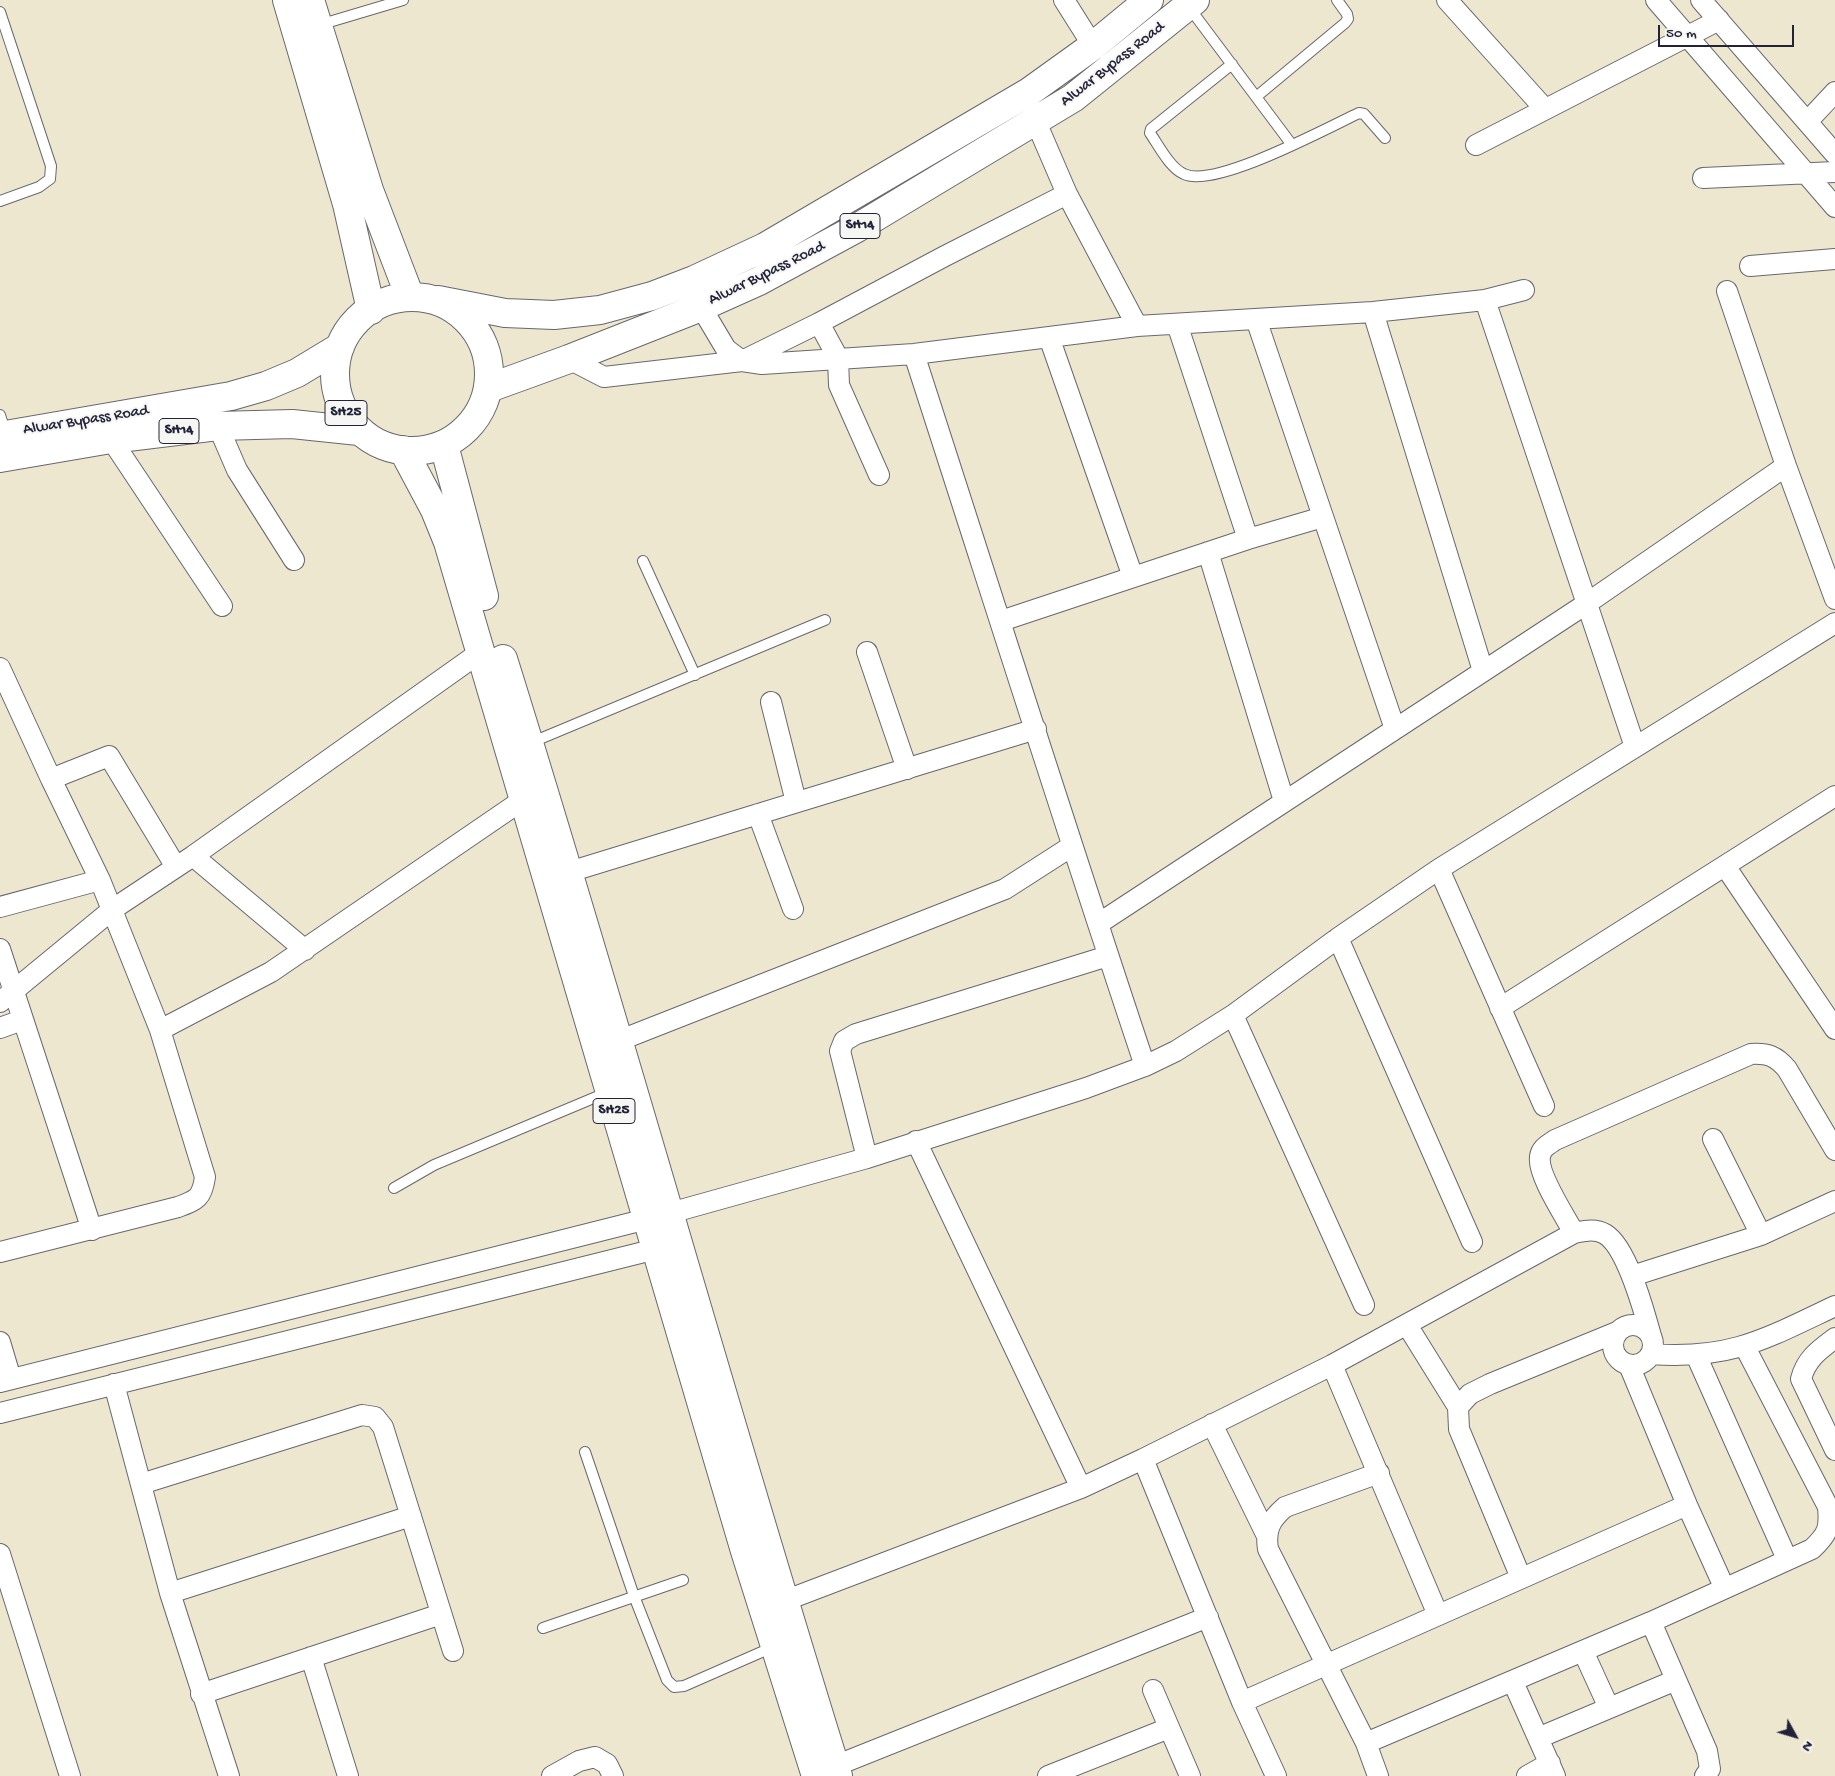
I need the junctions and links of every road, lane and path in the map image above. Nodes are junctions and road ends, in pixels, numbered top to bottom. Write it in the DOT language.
graph roads {
  1 [pos="287,0"];
  2 [pos="310,0"];
  3 [pos="403,0"];
  4 [pos="1064,0"];
  5 [pos="1149,0"];
  6 [pos="1338,0"];
  7 [pos="1447,0"];
  8 [pos="1656,0"];
  9 [pos="1701,0"];
  10 [pos="1192,3"];
  11 [pos="0,12"];
  12 [pos="1719,20"];
  13 [pos="318,26"];
  14 [pos="1688,37"];
  15 [pos="1093,46"];
  16 [pos="1232,64"];
  17 [pos="1835,92"];
  18 [pos="1256,97"];
  19 [pos="1544,108"];
  20 [pos="1036,122"];
  21 [pos="1807,122"];
  22 [pos="1385,138"];
  23 [pos="1292,145"];
  24 [pos="1476,145"];
  25 [pos="1835,154"];
  26 [pos="1804,172"];
  27 [pos="1835,172"];
  28 [pos="1703,178"];
  29 [pos="1067,194"];
  30 [pos="0,201"];
  31 [pos="1835,207"];
  32 [pos="1835,259"];
  33 [pos="1750,266"];
  34 [pos="1524,290"];
  35 [pos="1727,291"];
  36 [pos="410,296"];
  37 [pos="438,300"];
  38 [pos="1485,300"];
  39 [pos="701,307"];
  40 [pos="372,310"];
  41 [pos="1373,312"];
  42 [pos="1256,319"];
  43 [pos="819,323"];
  44 [pos="1177,324"];
  45 [pos="1137,326"];
  46 [pos="1049,337"];
  47 [pos="340,347"];
  48 [pos="914,354"];
  49 [pos="838,358"];
  50 [pos="569,359"];
  51 [pos="742,361"];
  52 [pos="489,388"];
  53 [pos="218,426"];
  54 [pos="359,431"];
  55 [pos="2,436"];
  56 [pos="112,439"];
  57 [pos="444,445"];
  58 [pos="403,450"];
  59 [pos="1786,466"];
  60 [pos="880,475"];
  61 [pos="1324,517"];
  62 [pos="1248,538"];
  63 [pos="1208,552"];
  64 [pos="294,560"];
  65 [pos="642,562"];
  66 [pos="1133,577"];
  67 [pos="1835,599"];
  68 [pos="1586,604"];
  69 [pos="222,606"];
  70 [pos="825,620"];
  71 [pos="1001,621"];
  72 [pos="1835,623"];
  73 [pos="482,651"];
  74 [pos="867,652"];
  75 [pos="0,668"];
  76 [pos="1483,671"];
  77 [pos="695,675"];
  78 [pos="772,702"];
  79 [pos="1036,729"];
  80 [pos="1395,729"];
  81 [pos="529,743"];
  82 [pos="1635,748"];
  83 [pos="907,769"];
  84 [pos="51,779"];
  85 [pos="524,799"];
  86 [pos="1284,801"];
  87 [pos="796,802"];
  88 [pos="1833,802"];
  89 [pos="758,814"];
  90 [pos="1072,846"];
  91 [pos="185,862"];
  92 [pos="1725,866"];
  93 [pos="1439,869"];
  94 [pos="569,872"];
  95 [pos="100,880"];
  96 [pos="0,907"];
  97 [pos="112,909"];
  98 [pos="793,909"];
  99 [pos="1098,924"];
  100 [pos="1338,938"];
  101 [pos="0,950"];
  102 [pos="305,950"];
  103 [pos="1108,956"];
  104 [pos="6,996"];
  105 [pos="1500,1008"];
  106 [pos="1233,1015"];
  107 [pos="22,1020"];
  108 [pos="0,1028"];
  109 [pos="1835,1029"];
  110 [pos="160,1030"];
  111 [pos="618,1041"];
  112 [pos="1145,1066"];
  113 [pos="609,1092"];
  114 [pos="1544,1106"];
  115 [pos="1713,1138"];
  116 [pos="916,1141"];
  117 [pos="1835,1150"];
  118 [pos="867,1158"];
  119 [pos="394,1188"];
  120 [pos="1835,1201"];
  121 [pos="658,1216"];
  122 [pos="92,1230"];
  123 [pos="1574,1233"];
  124 [pos="1761,1235"];
  125 [pos="1472,1242"];
  126 [pos="656,1249"];
  127 [pos="0,1252"];
  128 [pos="1632,1276"];
  129 [pos="1364,1305"];
  130 [pos="1835,1306"];
  131 [pos="1407,1325"];
  132 [pos="1617,1332"];
  133 [pos="1835,1338"];
  134 [pos="0,1342"];
  135 [pos="1651,1345"];
  136 [pos="1745,1347"];
  137 [pos="1696,1355"];
  138 [pos="1332,1365"];
  139 [pos="1629,1365"];
  140 [pos="6,1381"];
  141 [pos="114,1384"];
  142 [pos="1458,1407"];
  143 [pos="0,1412"];
  144 [pos="1212,1424"];
  145 [pos="1835,1450"];
  146 [pos="585,1452"];
  147 [pos="1143,1459"];
  148 [pos="1379,1473"];
  149 [pos="142,1484"];
  150 [pos="1081,1488"];
  151 [pos="1687,1506"];
  152 [pos="411,1516"];
  153 [pos="1266,1534"];
  154 [pos="1787,1559"];
  155 [pos="1,1560"];
  156 [pos="1521,1578"];
  157 [pos="683,1580"];
  158 [pos="1724,1587"];
  159 [pos="170,1593"];
  160 [pos="634,1596"];
  161 [pos="784,1601"];
  162 [pos="441,1614"];
  163 [pos="1438,1615"];
  164 [pos="1208,1617"];
  165 [pos="1651,1622"];
  166 [pos="543,1628"];
  167 [pos="774,1647"];
  168 [pos="1584,1651"];
  169 [pos="453,1652"];
  170 [pos="311,1657"];
  171 [pos="1326,1664"];
  172 [pos="1676,1680"];
  173 [pos="1513,1682"];
  174 [pos="1153,1690"];
  175 [pos="201,1694"];
  176 [pos="1242,1702"];
  177 [pos="1608,1708"];
  178 [pos="1169,1728"];
  179 [pos="1538,1738"];
  180 [pos="1366,1744"];
  181 [pos="1553,1770"];
  182 [pos="830,1773"];
  183 [pos="225,1775"];
  184 [pos="70,1776"];
  185 [pos="348,1776"];
  186 [pos="552,1776"];
  187 [pos="613,1776"];
  188 [pos="1048,1776"];
  189 [pos="1190,1776"];
  190 [pos="1276,1776"];
  191 [pos="1378,1776"];
  192 [pos="1527,1776"];
  193 [pos="1705,1776"];
  1 -- 40 [label="main road"];
  2 -- 13 [label="main road"];
  3 -- 13 [label="lane"];
  4 -- 15 [label="street"];
  5 -- 15 [label="main road, Alwar Bypass Road / SH14"];
  6 -- 18 [label="lane"];
  7 -- 19 [label="street"];
  8 -- 14 [label="street"];
  9 -- 12 [label="street"];
  10 -- 16 [label="lane"];
  10 -- 20 [label="main road, Alwar Bypass Road / SH14"];
  11 -- 30 [label="lane"];
  12 -- 14 [label="street"];
  12 -- 21 [label="street"];
  13 -- 36 [label="main road"];
  14 -- 19 [label="street"];
  14 -- 26 [label="street"];
  15 -- 37 [label="main road, Alwar Bypass Road / SH14"];
  16 -- 18 [label="lane"];
  16 -- 23 [label="lane"];
  17 -- 21 [label="street"];
  18 -- 23 [label="lane"];
  19 -- 24 [label="street"];
  20 -- 29 [label="street"];
  20 -- 39 [label="main road, Alwar Bypass Road / SH14"];
  21 -- 25 [label="street"];
  22 -- 23 [label="lane"];
  26 -- 27 [label="street"];
  26 -- 28 [label="street"];
  26 -- 31 [label="street"];
  29 -- 43 [label="street"];
  29 -- 45 [label="street"];
  32 -- 33 [label="street"];
  34 -- 38 [label="street"];
  35 -- 59 [label="street"];
  36 -- 37 [label="main road, SH25"];
  36 -- 40 [label="main road, SH25"];
  37 -- 52 [label="main road, SH25"];
  38 -- 41 [label="street"];
  38 -- 68 [label="street"];
  39 -- 50 [label="main road, Alwar Bypass Road / SH14"];
  39 -- 51 [label="street"];
  40 -- 47 [label="main road, SH25"];
  41 -- 42 [label="street"];
  41 -- 76 [label="street"];
  42 -- 44 [label="street"];
  42 -- 61 [label="street"];
  43 -- 49 [label="street"];
  43 -- 51 [label="street"];
  44 -- 45 [label="street"];
  44 -- 62 [label="street"];
  45 -- 46 [label="street"];
  46 -- 48 [label="street"];
  46 -- 66 [label="street"];
  47 -- 54 [label="main road, SH25"];
  47 -- 55 [label="main road, Alwar Bypass Road / SH14"];
  48 -- 49 [label="street"];
  48 -- 71 [label="street"];
  49 -- 51 [label="street"];
  49 -- 60 [label="street"];
  50 -- 51 [label="street"];
  50 -- 52 [label="main road, Alwar Bypass Road / SH14"];
  52 -- 57 [label="main road, SH25"];
  53 -- 54 [label="main road, Alwar Bypass Road / SH14"];
  53 -- 56 [label="main road, Alwar Bypass Road / SH14"];
  53 -- 64 [label="street"];
  54 -- 58 [label="main road, SH25"];
  55 -- 56 [label="main road, Alwar Bypass Road / SH14"];
  56 -- 69 [label="street"];
  57 -- 58 [label="main road, SH25"];
  57 -- 81 [label="main road, SH25"];
  58 -- 73 [label="main road, SH25"];
  59 -- 67 [label="street"];
  59 -- 68 [label="street"];
  61 -- 62 [label="street"];
  61 -- 80 [label="street"];
  62 -- 63 [label="street"];
  63 -- 66 [label="street"];
  63 -- 86 [label="street"];
  65 -- 77 [label="lane"];
  66 -- 71 [label="street"];
  68 -- 76 [label="street"];
  68 -- 82 [label="street"];
  70 -- 77 [label="lane"];
  71 -- 79 [label="street"];
  72 -- 82 [label="street"];
  73 -- 85 [label="main road, SH25"];
  73 -- 91 [label="street"];
  74 -- 83 [label="street"];
  75 -- 84 [label="street"];
  76 -- 80 [label="street"];
  77 -- 81 [label="lane"];
  78 -- 87 [label="street"];
  79 -- 83 [label="street"];
  79 -- 90 [label="street"];
  80 -- 86 [label="street"];
  81 -- 94 [label="main road, SH25"];
  82 -- 93 [label="street"];
  83 -- 87 [label="street"];
  84 -- 91 [label="street"];
  84 -- 95 [label="street"];
  85 -- 102 [label="street"];
  85 -- 113 [label="main road, SH25"];
  86 -- 99 [label="street"];
  87 -- 89 [label="street"];
  88 -- 92 [label="street"];
  89 -- 94 [label="street"];
  89 -- 98 [label="street"];
  90 -- 99 [label="street"];
  90 -- 111 [label="street"];
  91 -- 97 [label="street"];
  91 -- 102 [label="street"];
  92 -- 105 [label="street"];
  92 -- 109 [label="street"];
  93 -- 100 [label="street"];
  93 -- 105 [label="street"];
  94 -- 111 [label="main road, SH25"];
  95 -- 96 [label="street"];
  95 -- 97 [label="street"];
  97 -- 104 [label="street"];
  97 -- 110 [label="street"];
  99 -- 103 [label="street"];
  100 -- 106 [label="street"];
  100 -- 125 [label="street"];
  101 -- 104 [label="street"];
  102 -- 110 [label="street"];
  103 -- 112 [label="street"];
  103 -- 118 [label="street"];
  104 -- 107 [label="street"];
  105 -- 114 [label="street"];
  106 -- 112 [label="street"];
  106 -- 129 [label="street"];
  107 -- 108 [label="street"];
  107 -- 122 [label="street"];
  110 -- 122 [label="street"];
  111 -- 121 [label="main road, SH25"];
  112 -- 116 [label="street"];
  113 -- 119 [label="lane"];
  113 -- 121 [label="main road, SH25"];
  115 -- 124 [label="street"];
  116 -- 118 [label="street"];
  116 -- 150 [label="street"];
  117 -- 123 [label="street"];
  118 -- 121 [label="street"];
  120 -- 124 [label="street"];
  121 -- 126 [label="main road, SH25"];
  121 -- 140 [label="street"];
  121 -- 161 [label="main road, SH25"];
  122 -- 127 [label="street"];
  123 -- 128 [label="street"];
  123 -- 131 [label="street"];
  124 -- 128 [label="street"];
  126 -- 141 [label="street"];
  126 -- 167 [label="main road, SH25"];
  128 -- 135 [label="street"];
  130 -- 136 [label="street"];
  131 -- 138 [label="street"];
  131 -- 142 [label="street"];
  132 -- 135 [label="street"];
  132 -- 139 [label="street"];
  132 -- 142 [label="street"];
  133 -- 145 [label="street"];
  134 -- 140 [label="street"];
  135 -- 137 [label="street"];
  135 -- 139 [label="street"];
  136 -- 137 [label="street"];
  136 -- 154 [label="street"];
  137 -- 154 [label="street"];
  138 -- 144 [label="street"];
  138 -- 148 [label="street"];
  139 -- 151 [label="street"];
  141 -- 143 [label="street"];
  141 -- 149 [label="street"];
  142 -- 156 [label="street"];
  144 -- 147 [label="street"];
  144 -- 153 [label="street"];
  146 -- 160 [label="lane"];
  147 -- 150 [label="street"];
  147 -- 164 [label="street"];
  148 -- 153 [label="street"];
  148 -- 163 [label="street"];
  149 -- 152 [label="street"];
  149 -- 159 [label="street"];
  150 -- 161 [label="street"];
  151 -- 156 [label="street"];
  151 -- 158 [label="street"];
  152 -- 159 [label="street"];
  152 -- 162 [label="street"];
  153 -- 171 [label="street"];
  154 -- 158 [label="street"];
  155 -- 184 [label="street"];
  156 -- 163 [label="street"];
  157 -- 160 [label="lane"];
  158 -- 165 [label="street"];
  159 -- 175 [label="street"];
  160 -- 166 [label="lane"];
  160 -- 167 [label="lane"];
  161 -- 182 [label="main road, SH25"];
  162 -- 169 [label="street"];
  162 -- 170 [label="street"];
  163 -- 171 [label="street"];
  164 -- 176 [label="street"];
  164 -- 182 [label="street"];
  165 -- 168 [label="street"];
  165 -- 172 [label="street"];
  167 -- 182 [label="main road, SH25"];
  168 -- 173 [label="street"];
  168 -- 177 [label="street"];
  170 -- 175 [label="street"];
  170 -- 185 [label="street"];
  171 -- 176 [label="street"];
  171 -- 180 [label="street"];
  172 -- 177 [label="street"];
  172 -- 193 [label="street"];
  173 -- 179 [label="street"];
  173 -- 180 [label="street"];
  174 -- 178 [label="street"];
  175 -- 183 [label="street"];
  176 -- 190 [label="street"];
  177 -- 179 [label="street"];
  178 -- 188 [label="street"];
  178 -- 189 [label="street"];
  179 -- 181 [label="street"];
  180 -- 191 [label="street"];
  181 -- 192 [label="street"];
  186 -- 187 [label="street"];
}
